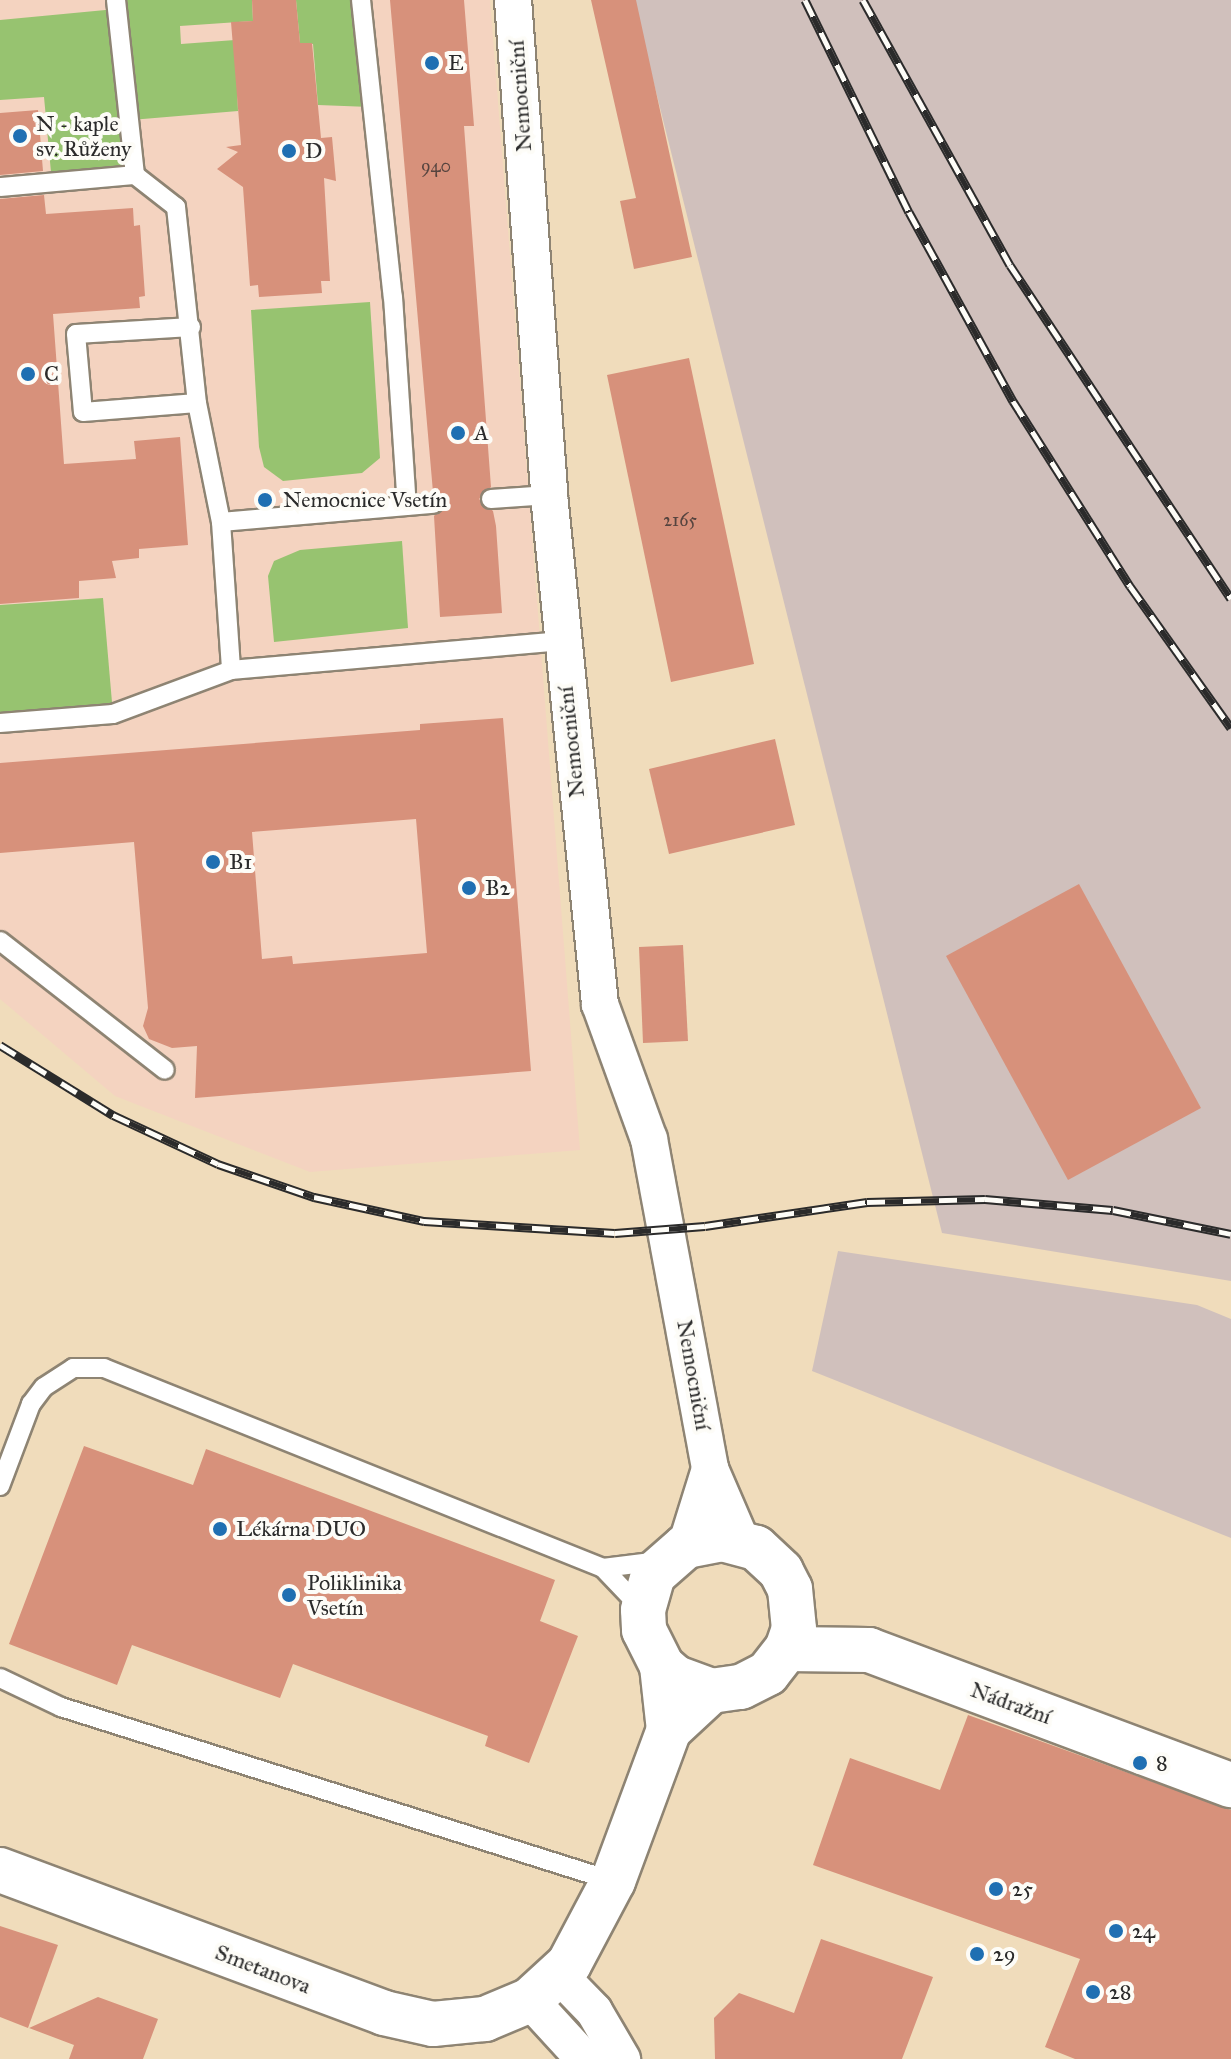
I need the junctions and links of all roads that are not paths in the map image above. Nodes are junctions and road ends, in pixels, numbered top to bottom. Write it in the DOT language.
graph roads {
  1 [pos="116,0"];
  2 [pos="361,0"];
  3 [pos="513,0"];
  4 [pos="135,175"];
  5 [pos="0,187"];
  6 [pos="191,327"];
  7 [pos="197,403"];
  8 [pos="549,495"];
  9 [pos="491,499"];
  10 [pos="433,504"];
  11 [pos="407,506"];
  12 [pos="221,522"];
  13 [pos="562,641"];
  14 [pos="231,670"];
  15 [pos="0,723"];
  16 [pos="0,941"];
  17 [pos="165,1070"];
  18 [pos="710,1469"];
  19 [pos="0,1486"];
  20 [pos="742,1543"];
  21 [pos="676,1554"];
  22 [pos="603,1568"];
  23 [pos="790,1589"];
  24 [pos="643,1610"];
  25 [pos="787,1649"];
  26 [pos="869,1650"];
  27 [pos="662,1666"];
  28 [pos="0,1678"];
  29 [pos="711,1691"];
  30 [pos="669,1730"];
  31 [pos="1231,1785"];
  32 [pos="0,1870"];
  33 [pos="613,1881"];
  34 [pos="545,1988"];
  35 [pos="584,2059"];
  36 [pos="622,2059"];
  1 -- 4 [label="lane"];
  2 -- 11 [label="lane"];
  3 -- 8 [label="street, Nemocniční"];
  4 -- 5 [label="lane"];
  4 -- 6 [label="lane"];
  6 -- 7 [label="lane"];
  6 -- 7 [label="lane"];
  7 -- 12 [label="lane"];
  8 -- 9 [label="lane"];
  8 -- 13 [label="street, Nemocniční"];
  10 -- 11 [label="lane"];
  11 -- 12 [label="lane"];
  12 -- 14 [label="lane"];
  13 -- 14 [label="lane"];
  13 -- 18 [label="street, Nemocniční"];
  14 -- 15 [label="lane"];
  16 -- 17 [label="lane"];
  18 -- 20 [label="street, Nemocniční"];
  18 -- 21 [label="street, Nemocniční"];
  19 -- 22 [label="lane"];
  20 -- 21 [label="street"];
  20 -- 23 [label="street"];
  21 -- 22 [label="lane"];
  21 -- 24 [label="street"];
  22 -- 24 [label="lane"];
  23 -- 25 [label="street"];
  23 -- 26 [label="street"];
  24 -- 27 [label="street"];
  25 -- 26 [label="street, Nádražní"];
  25 -- 29 [label="street"];
  26 -- 31 [label="street, Nádražní"];
  27 -- 29 [label="street"];
  27 -- 30 [label="street"];
  28 -- 33 [label="lane"];
  29 -- 30 [label="street"];
  30 -- 33 [label="street"];
  32 -- 34 [label="street, Smetanova"];
  33 -- 34 [label="street"];
  34 -- 35 [label="street"];
  34 -- 36 [label="street"];
}
